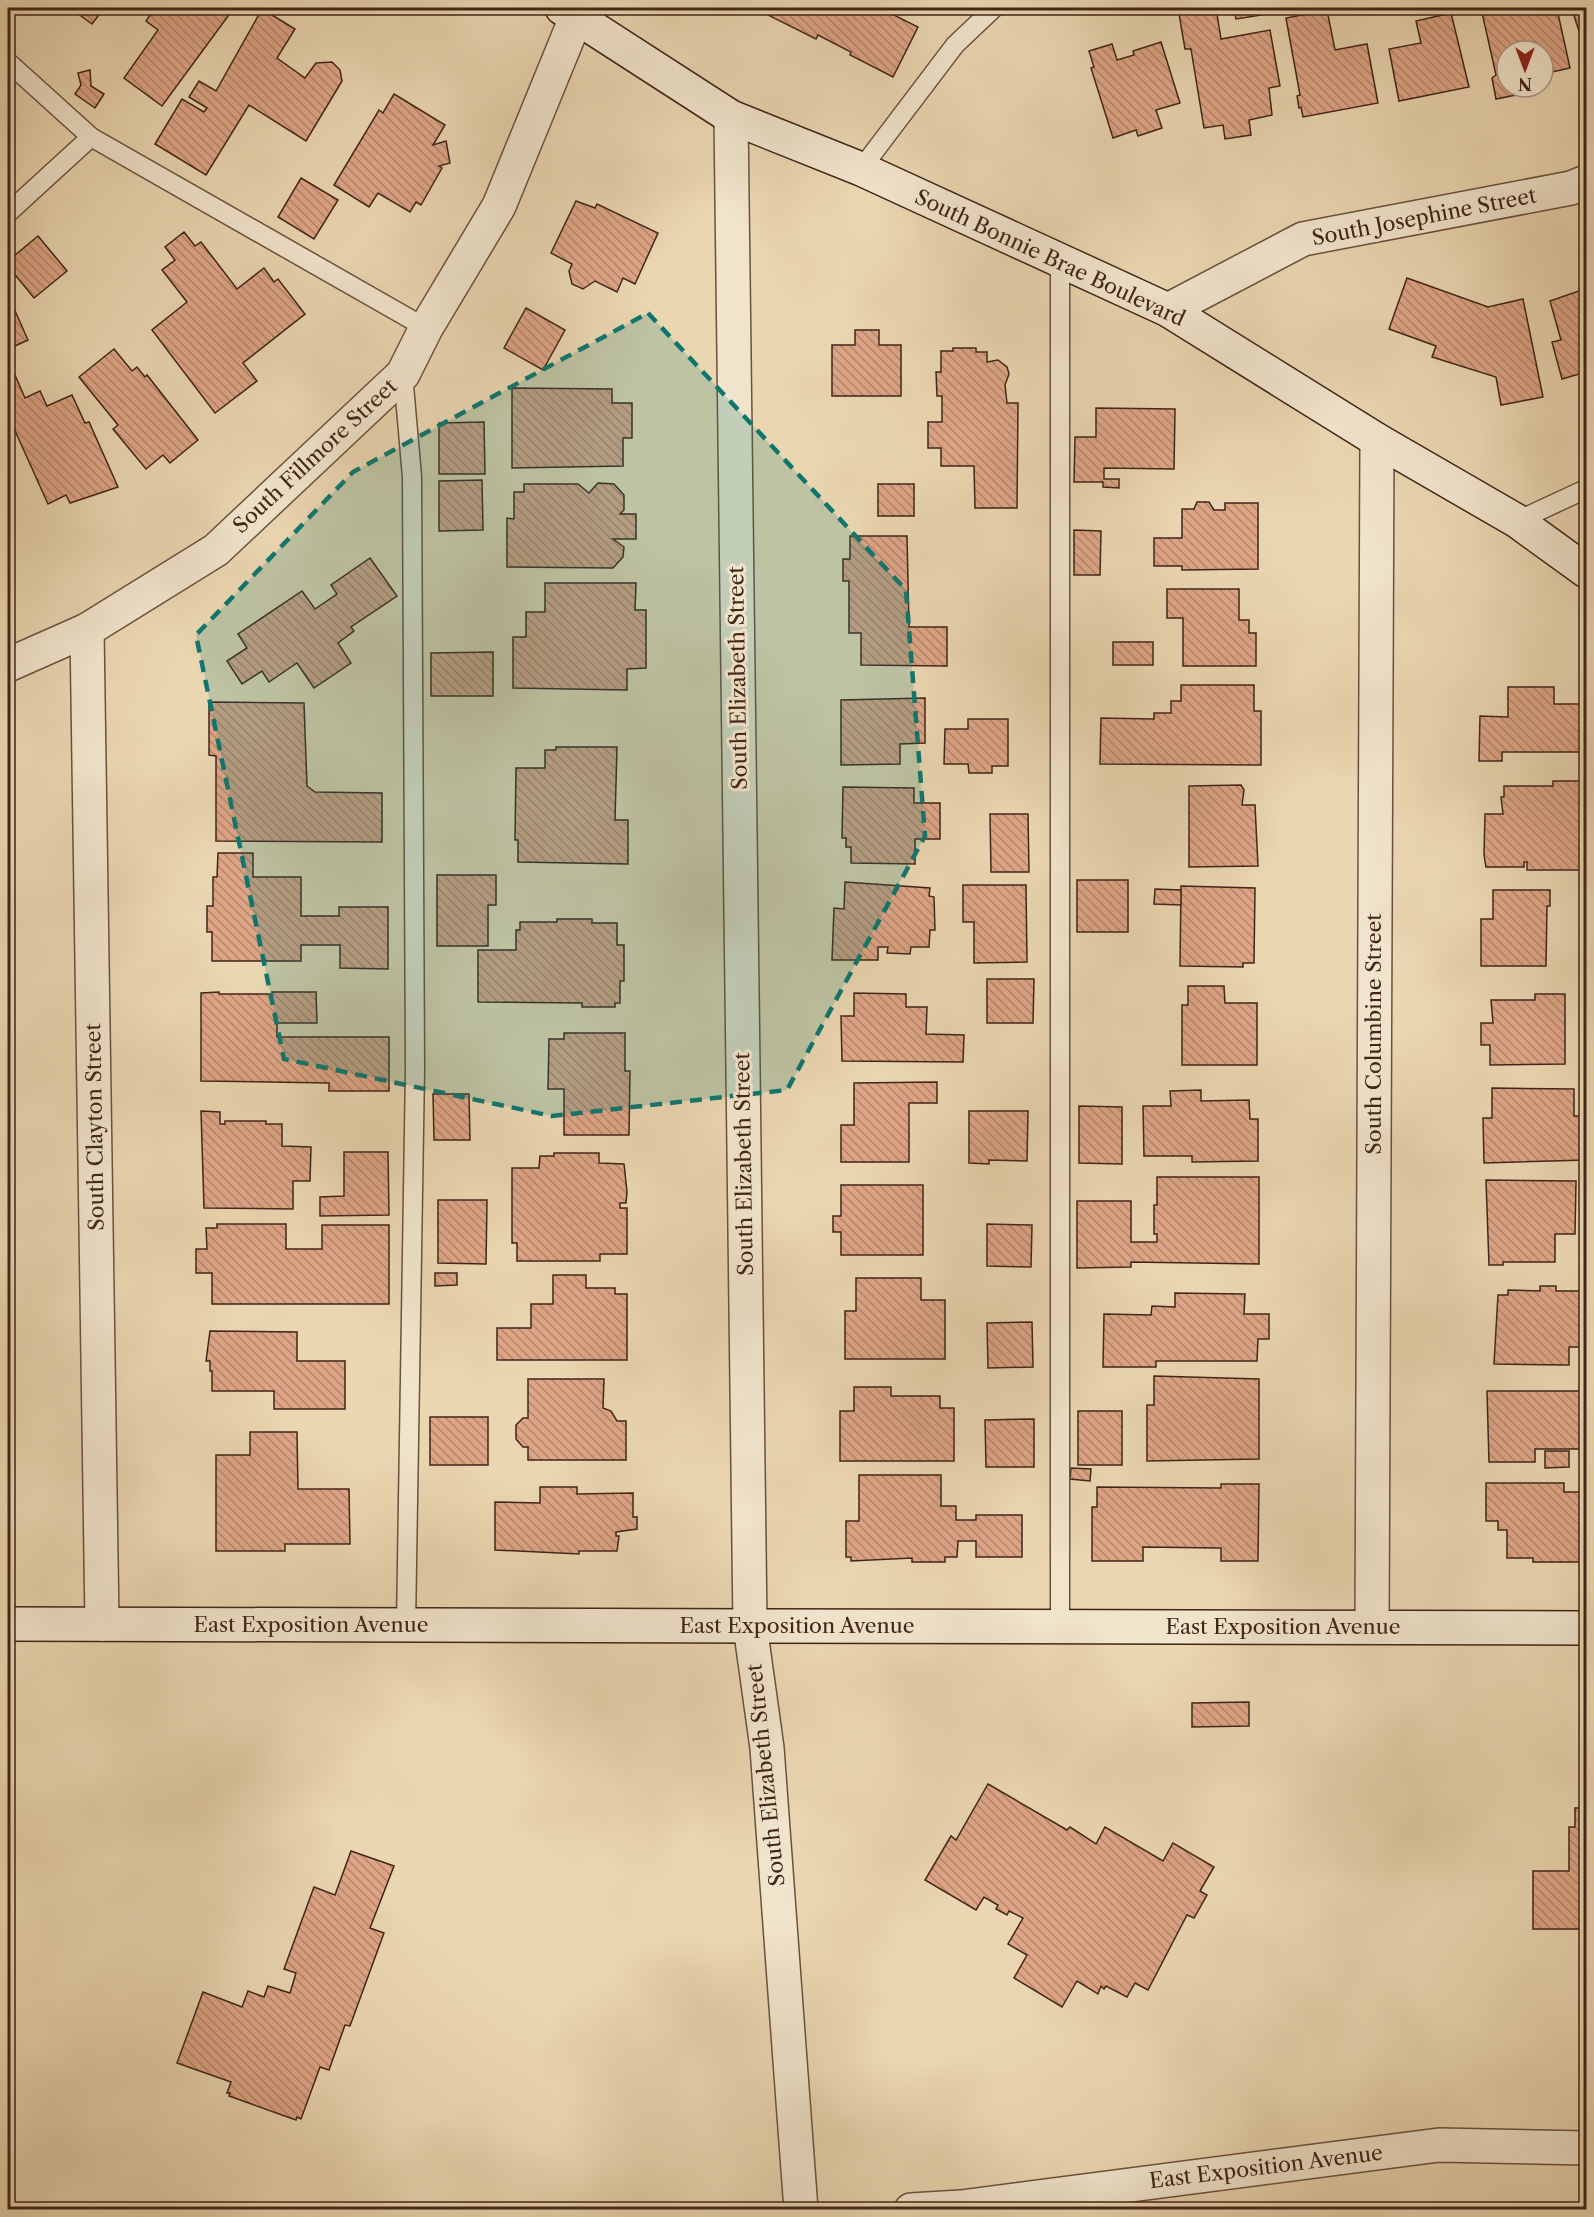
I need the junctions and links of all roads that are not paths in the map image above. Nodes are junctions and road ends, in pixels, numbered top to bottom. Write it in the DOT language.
graph roads {
  1 [pos="993,8"];
  2 [pos="572,10"];
  3 [pos="8,62"];
  4 [pos="731,117"];
  5 [pos="91,137"];
  6 [pos="861,169"];
  7 [pos="1587,183"];
  8 [pos="8,213"];
  9 [pos="1060,260"];
  10 [pos="1168,310"];
  11 [pos="426,328"];
  12 [pos="403,374"];
  13 [pos="1377,440"];
  14 [pos="1587,489"];
  15 [pos="1517,520"];
  16 [pos="1587,571"];
  17 [pos="87,630"];
  18 [pos="8,665"];
  19 [pos="8,1624"];
  20 [pos="102,1624"];
  21 [pos="406,1625"];
  22 [pos="750,1626"];
  23 [pos="1060,1627"];
  24 [pos="1372,1627"];
  25 [pos="1587,1628"];
  26 [pos="1587,2148"];
  27 [pos="801,2210"];
  28 [pos="910,2210"];
  1 -- 6 [label="lane"];
  2 -- 4 [label="street, South Bonnie Brae Boulevard"];
  2 -- 11 [label="street, South Fillmore Street"];
  3 -- 5 [label="lane"];
  4 -- 6 [label="street, South Bonnie Brae Boulevard"];
  4 -- 22 [label="street, South Elizabeth Street"];
  5 -- 8 [label="lane"];
  5 -- 11 [label="lane"];
  6 -- 9 [label="street, South Bonnie Brae Boulevard"];
  7 -- 10 [label="street, South Josephine Street"];
  9 -- 10 [label="street, South Bonnie Brae Boulevard"];
  9 -- 23 [label="lane"];
  10 -- 13 [label="street, South Bonnie Brae Boulevard"];
  11 -- 12 [label="street, South Fillmore Street"];
  12 -- 17 [label="street, South Fillmore Street"];
  12 -- 21 [label="lane"];
  13 -- 15 [label="street, South Bonnie Brae Boulevard"];
  13 -- 24 [label="street, South Columbine Street"];
  14 -- 15 [label="lane"];
  15 -- 16 [label="street, South Bonnie Brae Boulevard"];
  17 -- 18 [label="street, South Fillmore Street"];
  17 -- 20 [label="street, South Clayton Street"];
  19 -- 20 [label="street, East Exposition Avenue"];
  20 -- 21 [label="street, East Exposition Avenue"];
  21 -- 22 [label="street, East Exposition Avenue"];
  22 -- 23 [label="street, East Exposition Avenue"];
  22 -- 27 [label="street, South Elizabeth Street"];
  23 -- 24 [label="street, East Exposition Avenue"];
  24 -- 25 [label="street, East Exposition Avenue"];
  26 -- 28 [label="street, East Exposition Avenue"];
}
